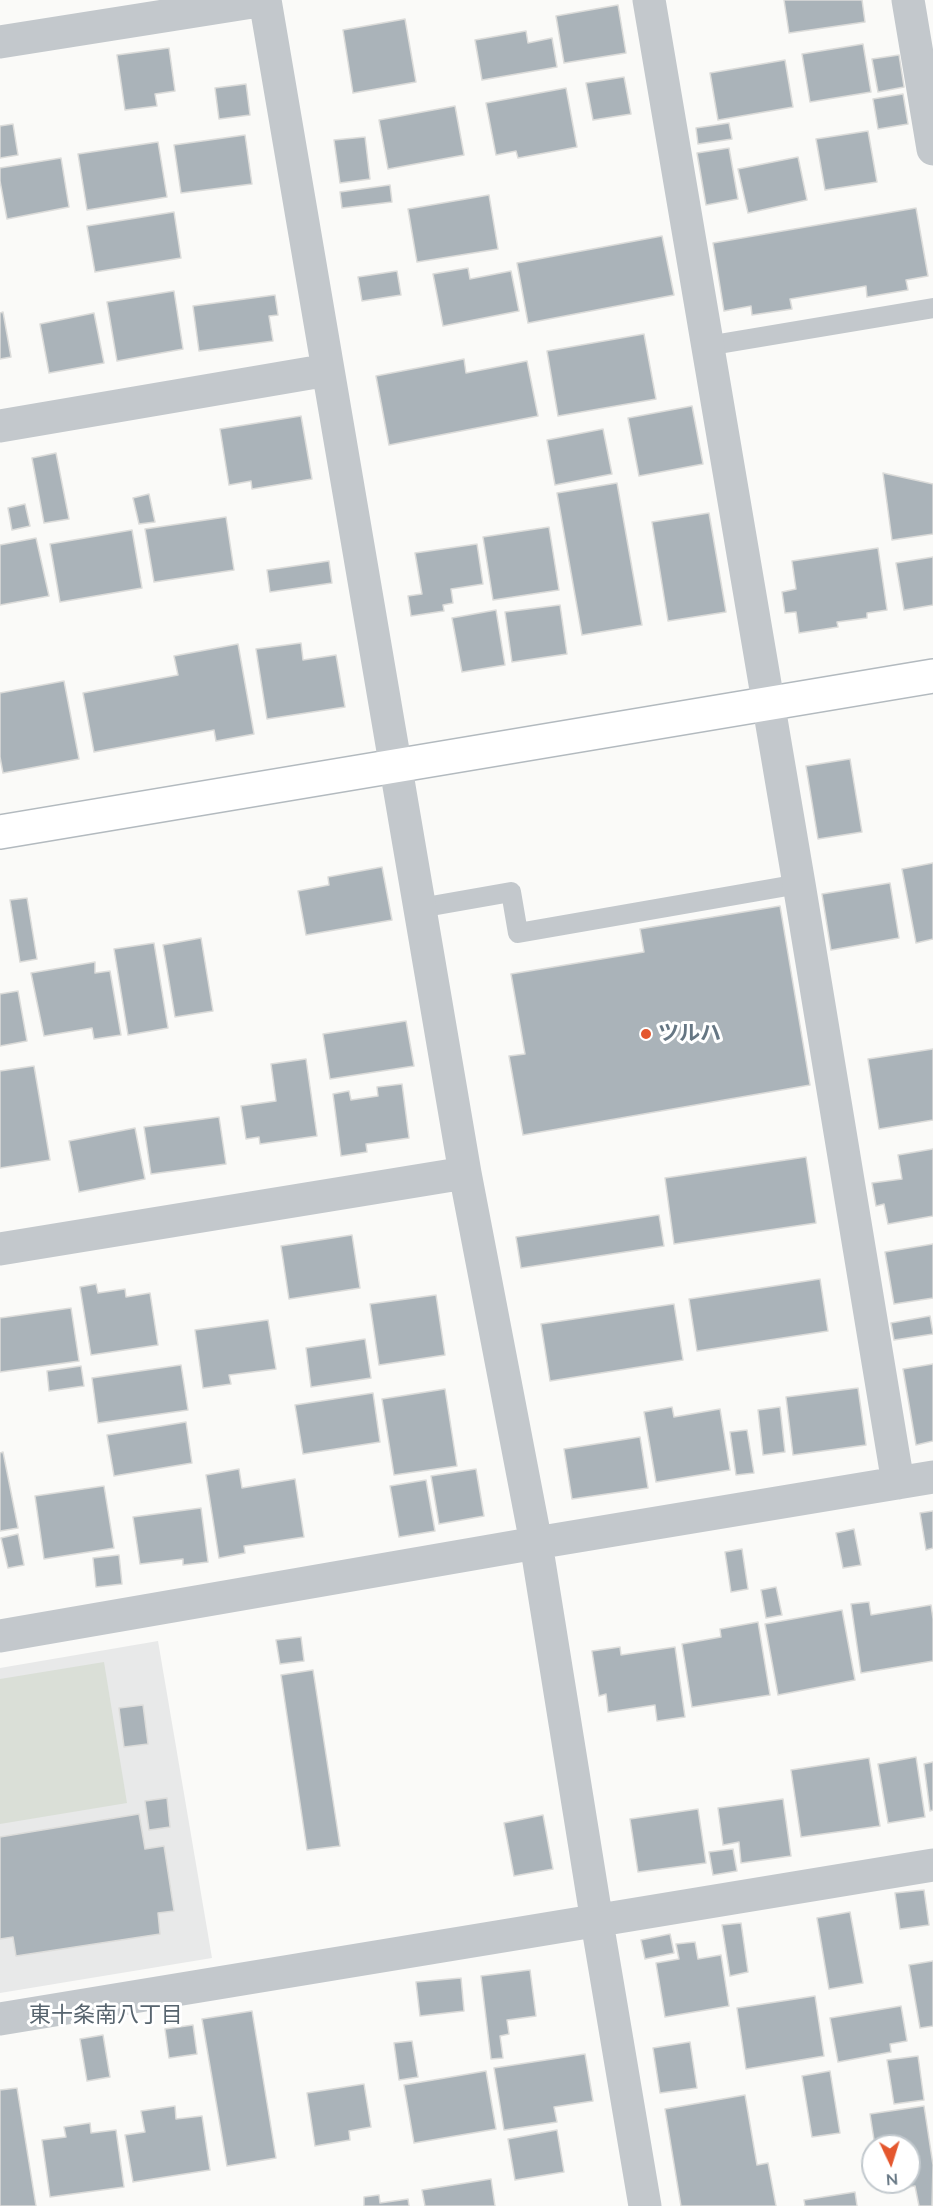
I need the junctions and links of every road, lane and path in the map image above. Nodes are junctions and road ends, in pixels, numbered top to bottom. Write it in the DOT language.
graph roads {
  1 [pos="649,0"];
  2 [pos="908,0"];
  3 [pos="0,42"];
  4 [pos="933,149"];
  5 [pos="933,308"];
  6 [pos="707,346"];
  7 [pos="328,370"];
  8 [pos="0,426"];
  9 [pos="933,676"];
  10 [pos="767,705"];
  11 [pos="395,765"];
  12 [pos="0,832"];
  13 [pos="799,884"];
  14 [pos="420,908"];
  15 [pos="465,1173"];
  16 [pos="0,1249"];
  17 [pos="933,1477"];
  18 [pos="897,1483"];
  19 [pos="536,1543"];
  20 [pos="0,1636"];
  21 [pos="933,1865"];
  22 [pos="597,1922"];
  23 [pos="0,2019"];
  24 [pos="645,2206"];
  1 -- 6 [label="street"];
  2 -- 4 [label="street"];
  3 -- 7 [label="street"];
  5 -- 6 [label="lane"];
  6 -- 10 [label="street"];
  7 -- 8 [label="street"];
  7 -- 11 [label="street"];
  9 -- 10 [label="street"];
  10 -- 11 [label="street"];
  10 -- 13 [label="street"];
  11 -- 12 [label="street"];
  11 -- 14 [label="street"];
  13 -- 14 [label="lane"];
  13 -- 18 [label="street"];
  14 -- 15 [label="street"];
  15 -- 16 [label="street"];
  15 -- 19 [label="street"];
  17 -- 18 [label="street"];
  18 -- 19 [label="street"];
  19 -- 20 [label="street"];
  19 -- 22 [label="street"];
  21 -- 22 [label="street"];
  22 -- 23 [label="street"];
  22 -- 24 [label="street"];
}
